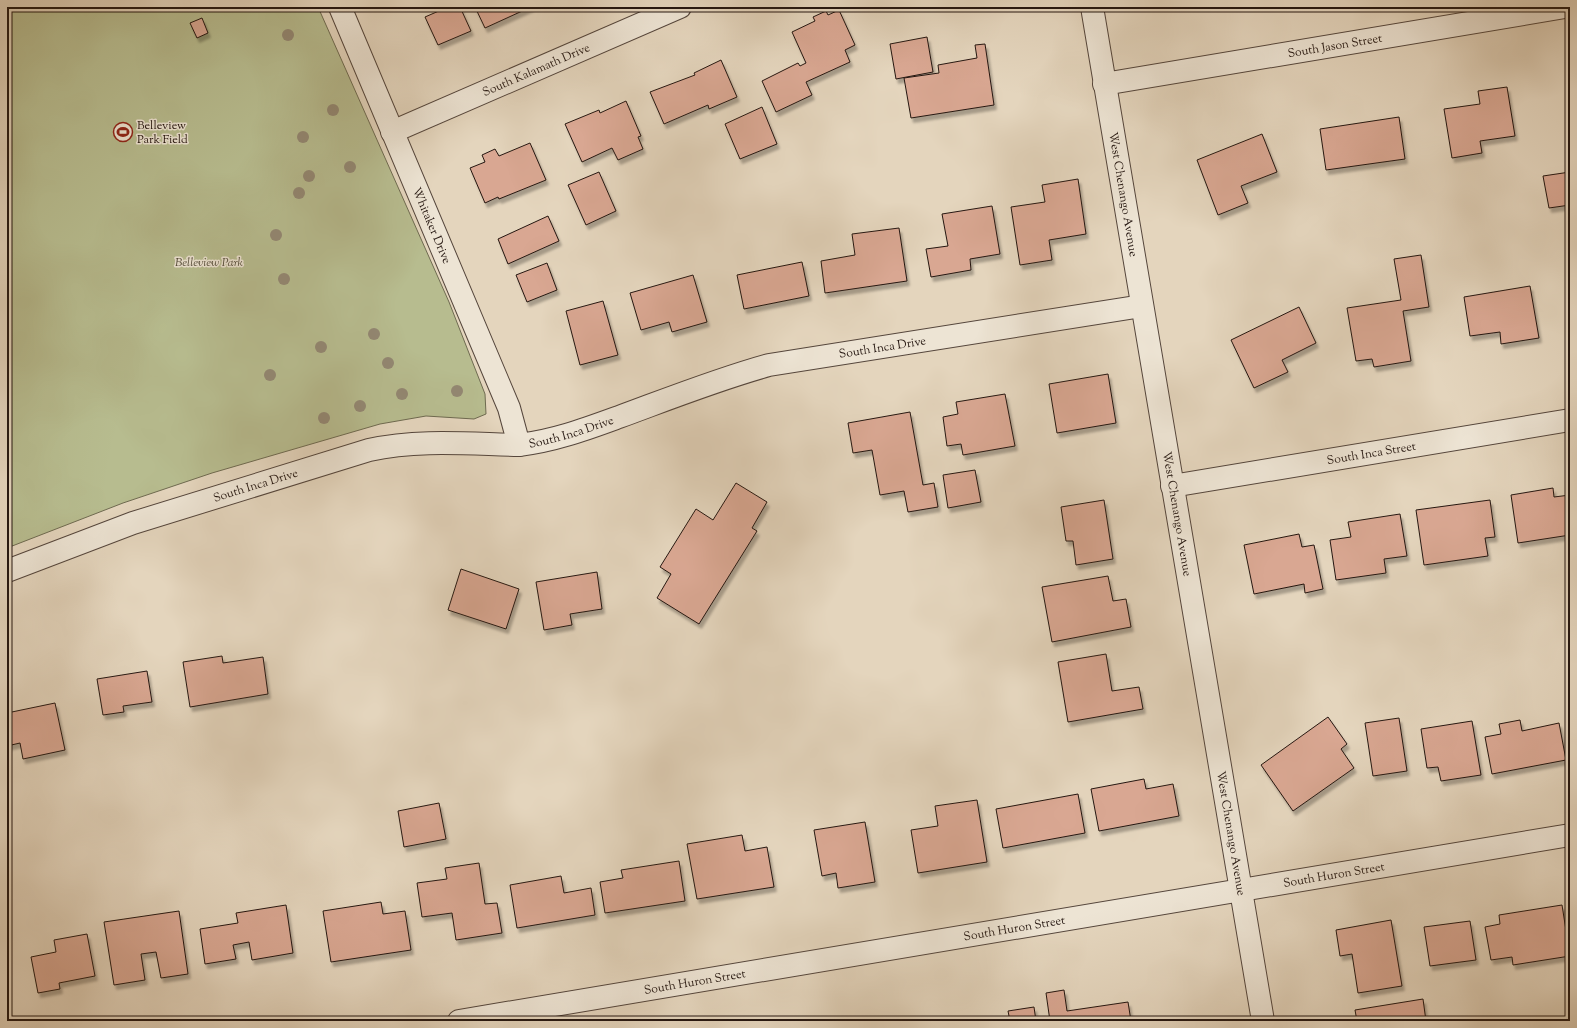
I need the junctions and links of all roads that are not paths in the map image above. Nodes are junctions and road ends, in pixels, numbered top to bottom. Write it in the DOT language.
graph roads {
  1 [pos="340,7"];
  2 [pos="680,7"];
  3 [pos="1092,7"];
  4 [pos="1565,7"];
  5 [pos="1104,84"];
  6 [pos="392,132"];
  7 [pos="1142,306"];
  8 [pos="1570,420"];
  9 [pos="519,445"];
  10 [pos="1172,486"];
  11 [pos="7,571"];
  12 [pos="1570,835"];
  13 [pos="1240,891"];
  14 [pos="459,1021"];
  15 [pos="1263,1021"];
  1 -- 6 [label="street, Whitaker Drive"];
  2 -- 6 [label="street, South Kalamath Drive"];
  3 -- 5 [label="street, West Chenango Avenue"];
  4 -- 5 [label="street, South Jason Street"];
  5 -- 7 [label="street, West Chenango Avenue"];
  6 -- 9 [label="street, Whitaker Drive"];
  7 -- 9 [label="street, South Inca Drive"];
  7 -- 10 [label="street, West Chenango Avenue"];
  8 -- 10 [label="street, South Inca Street"];
  9 -- 11 [label="street, South Inca Drive"];
  10 -- 13 [label="street, West Chenango Avenue"];
  12 -- 13 [label="street, South Huron Street"];
  13 -- 14 [label="street, South Huron Street"];
  13 -- 15 [label="street, West Chenango Avenue"];
}
